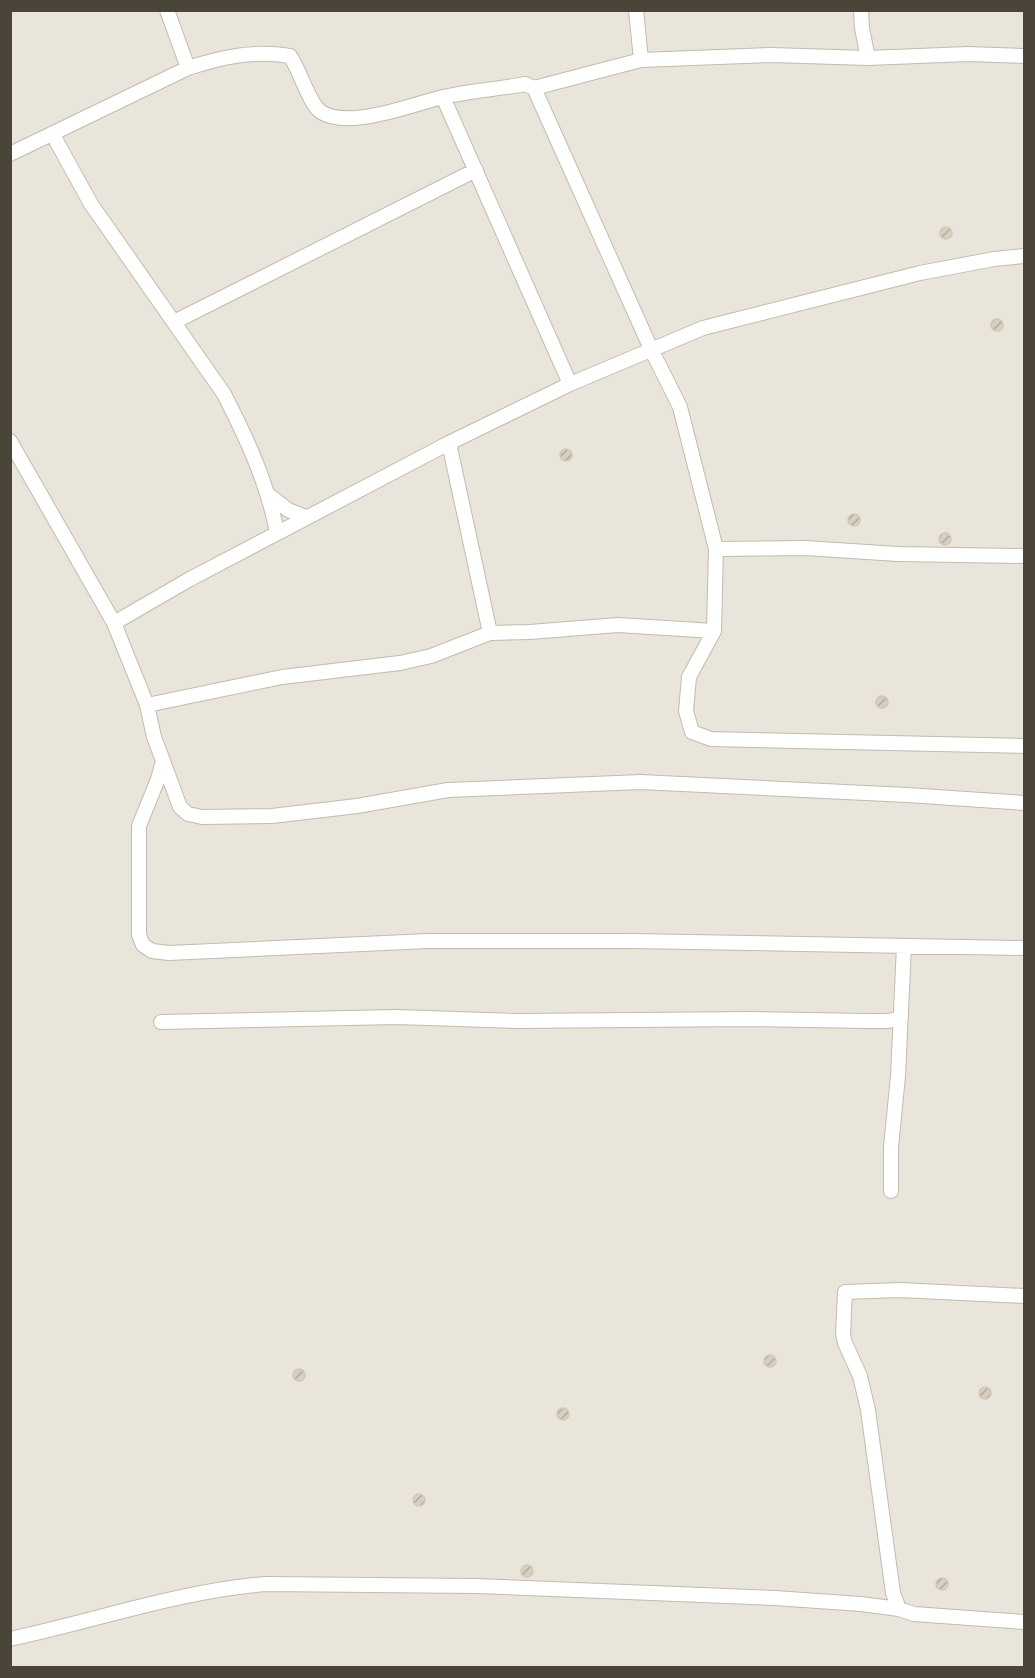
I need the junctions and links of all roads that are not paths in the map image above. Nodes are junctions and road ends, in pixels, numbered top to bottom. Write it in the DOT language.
graph roads {
  1 [pos="167,10"];
  2 [pos="636,10"];
  3 [pos="861,10"];
  4 [pos="1024,56"];
  5 [pos="868,58"];
  6 [pos="641,60"];
  7 [pos="188,68"];
  8 [pos="534,88"];
  9 [pos="443,97"];
  10 [pos="53,135"];
  11 [pos="10,154"];
  12 [pos="476,170"];
  13 [pos="1024,256"];
  14 [pos="174,322"];
  15 [pos="651,349"];
  16 [pos="570,384"];
  17 [pos="10,441"];
  18 [pos="449,443"];
  19 [pos="269,495"];
  20 [pos="306,517"];
  21 [pos="278,533"];
  22 [pos="716,549"];
  23 [pos="1024,556"];
  24 [pos="114,624"];
  25 [pos="714,631"];
  26 [pos="490,633"];
  27 [pos="147,705"];
  28 [pos="1024,746"];
  29 [pos="163,760"];
  30 [pos="1024,803"];
  31 [pos="904,946"];
  32 [pos="1024,948"];
  33 [pos="901,1018"];
  34 [pos="161,1022"];
  35 [pos="891,1191"];
  36 [pos="1024,1296"];
  37 [pos="899,1609"];
  38 [pos="1024,1623"];
  39 [pos="10,1640"];
  1 -- 7 [label="street"];
  2 -- 6 [label="street"];
  3 -- 5 [label="street"];
  4 -- 5 [label="street"];
  5 -- 6 [label="street"];
  6 -- 8 [label="street"];
  7 -- 9 [label="street"];
  7 -- 10 [label="street"];
  8 -- 9 [label="street"];
  8 -- 15 [label="street"];
  9 -- 12 [label="street"];
  10 -- 11 [label="street"];
  10 -- 14 [label="street"];
  12 -- 14 [label="street"];
  12 -- 16 [label="street"];
  13 -- 15 [label="street"];
  14 -- 19 [label="street"];
  15 -- 16 [label="street"];
  15 -- 22 [label="street"];
  16 -- 18 [label="street"];
  17 -- 24 [label="street"];
  18 -- 20 [label="street"];
  18 -- 26 [label="street"];
  19 -- 20 [label="street"];
  19 -- 21 [label="street"];
  20 -- 21 [label="street"];
  21 -- 24 [label="street"];
  22 -- 23 [label="street"];
  22 -- 25 [label="street"];
  24 -- 27 [label="street"];
  25 -- 26 [label="street"];
  25 -- 28 [label="street"];
  26 -- 27 [label="street"];
  27 -- 29 [label="street"];
  29 -- 30 [label="street"];
  29 -- 31 [label="street"];
  31 -- 32 [label="street"];
  31 -- 33 [label="street"];
  33 -- 34 [label="street"];
  33 -- 35 [label="street"];
  36 -- 37 [label="street"];
  37 -- 38 [label="street"];
  37 -- 39 [label="street"];
}
